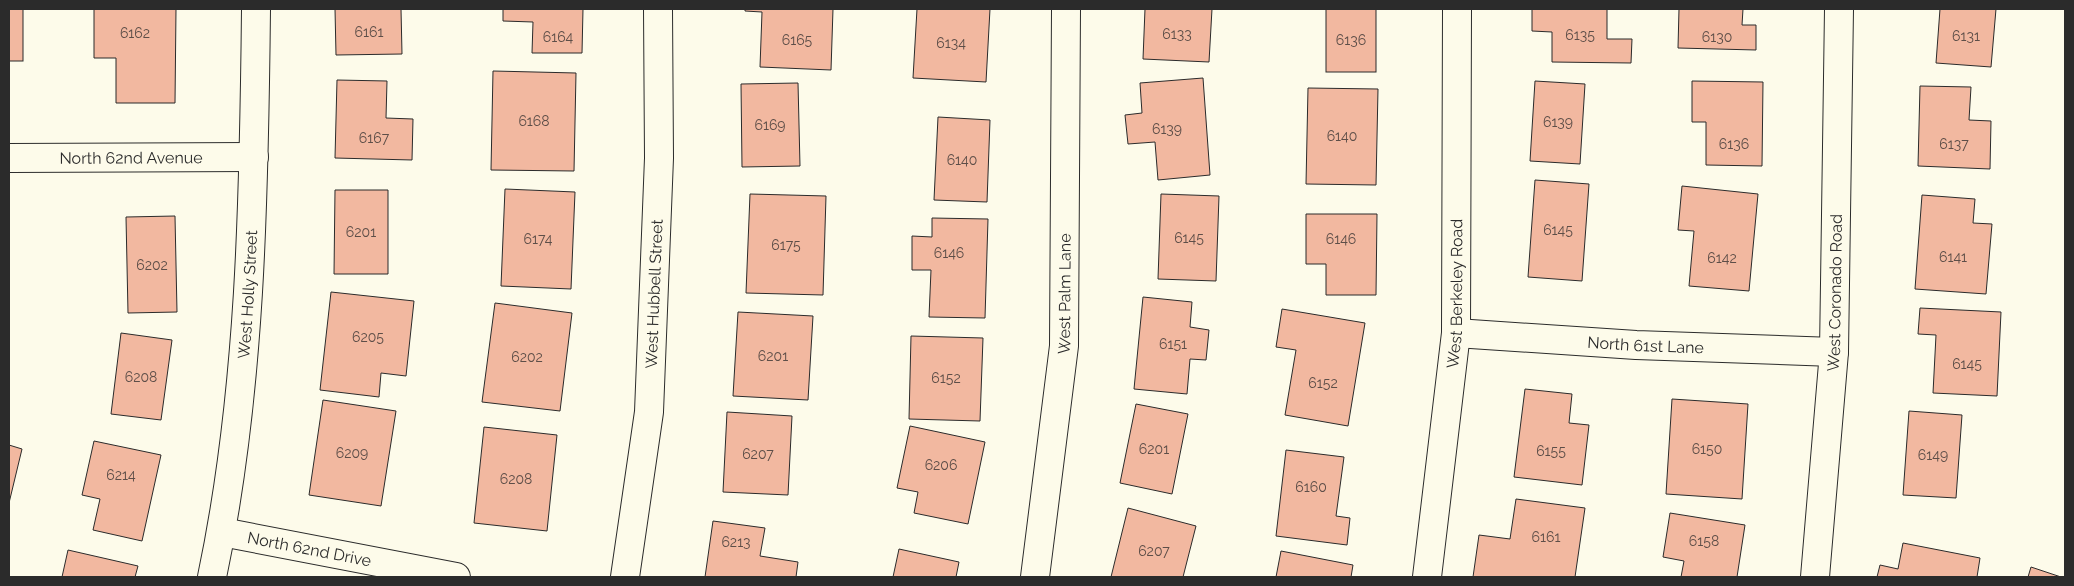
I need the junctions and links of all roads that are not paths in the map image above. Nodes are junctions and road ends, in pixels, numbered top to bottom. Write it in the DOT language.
graph roads {
  1 [pos="256,9"];
  2 [pos="658,9"];
  3 [pos="1066,9"];
  4 [pos="1457,9"];
  5 [pos="1839,9"];
  6 [pos="254,157"];
  7 [pos="9,158"];
  8 [pos="1456,333"];
  9 [pos="1834,352"];
  10 [pos="222,532"];
  11 [pos="212,577"];
  12 [pos="456,577"];
  13 [pos="625,577"];
  14 [pos="1035,577"];
  15 [pos="1427,577"];
  16 [pos="1815,577"];
  1 -- 6 [label="street, West Holly Street"];
  2 -- 13 [label="street, West Hubbell Street"];
  3 -- 14 [label="street, West Palm Lane"];
  4 -- 8 [label="street, West Berkeley Road"];
  5 -- 9 [label="street, West Coronado Road"];
  6 -- 7 [label="street, North 62nd Avenue"];
  6 -- 10 [label="street, West Holly Street"];
  8 -- 9 [label="street, North 61st Lane"];
  8 -- 15 [label="street, West Berkeley Road"];
  9 -- 16 [label="street, West Coronado Road"];
  10 -- 11 [label="street, West Holly Street"];
  10 -- 12 [label="street, North 62nd Drive"];
}
